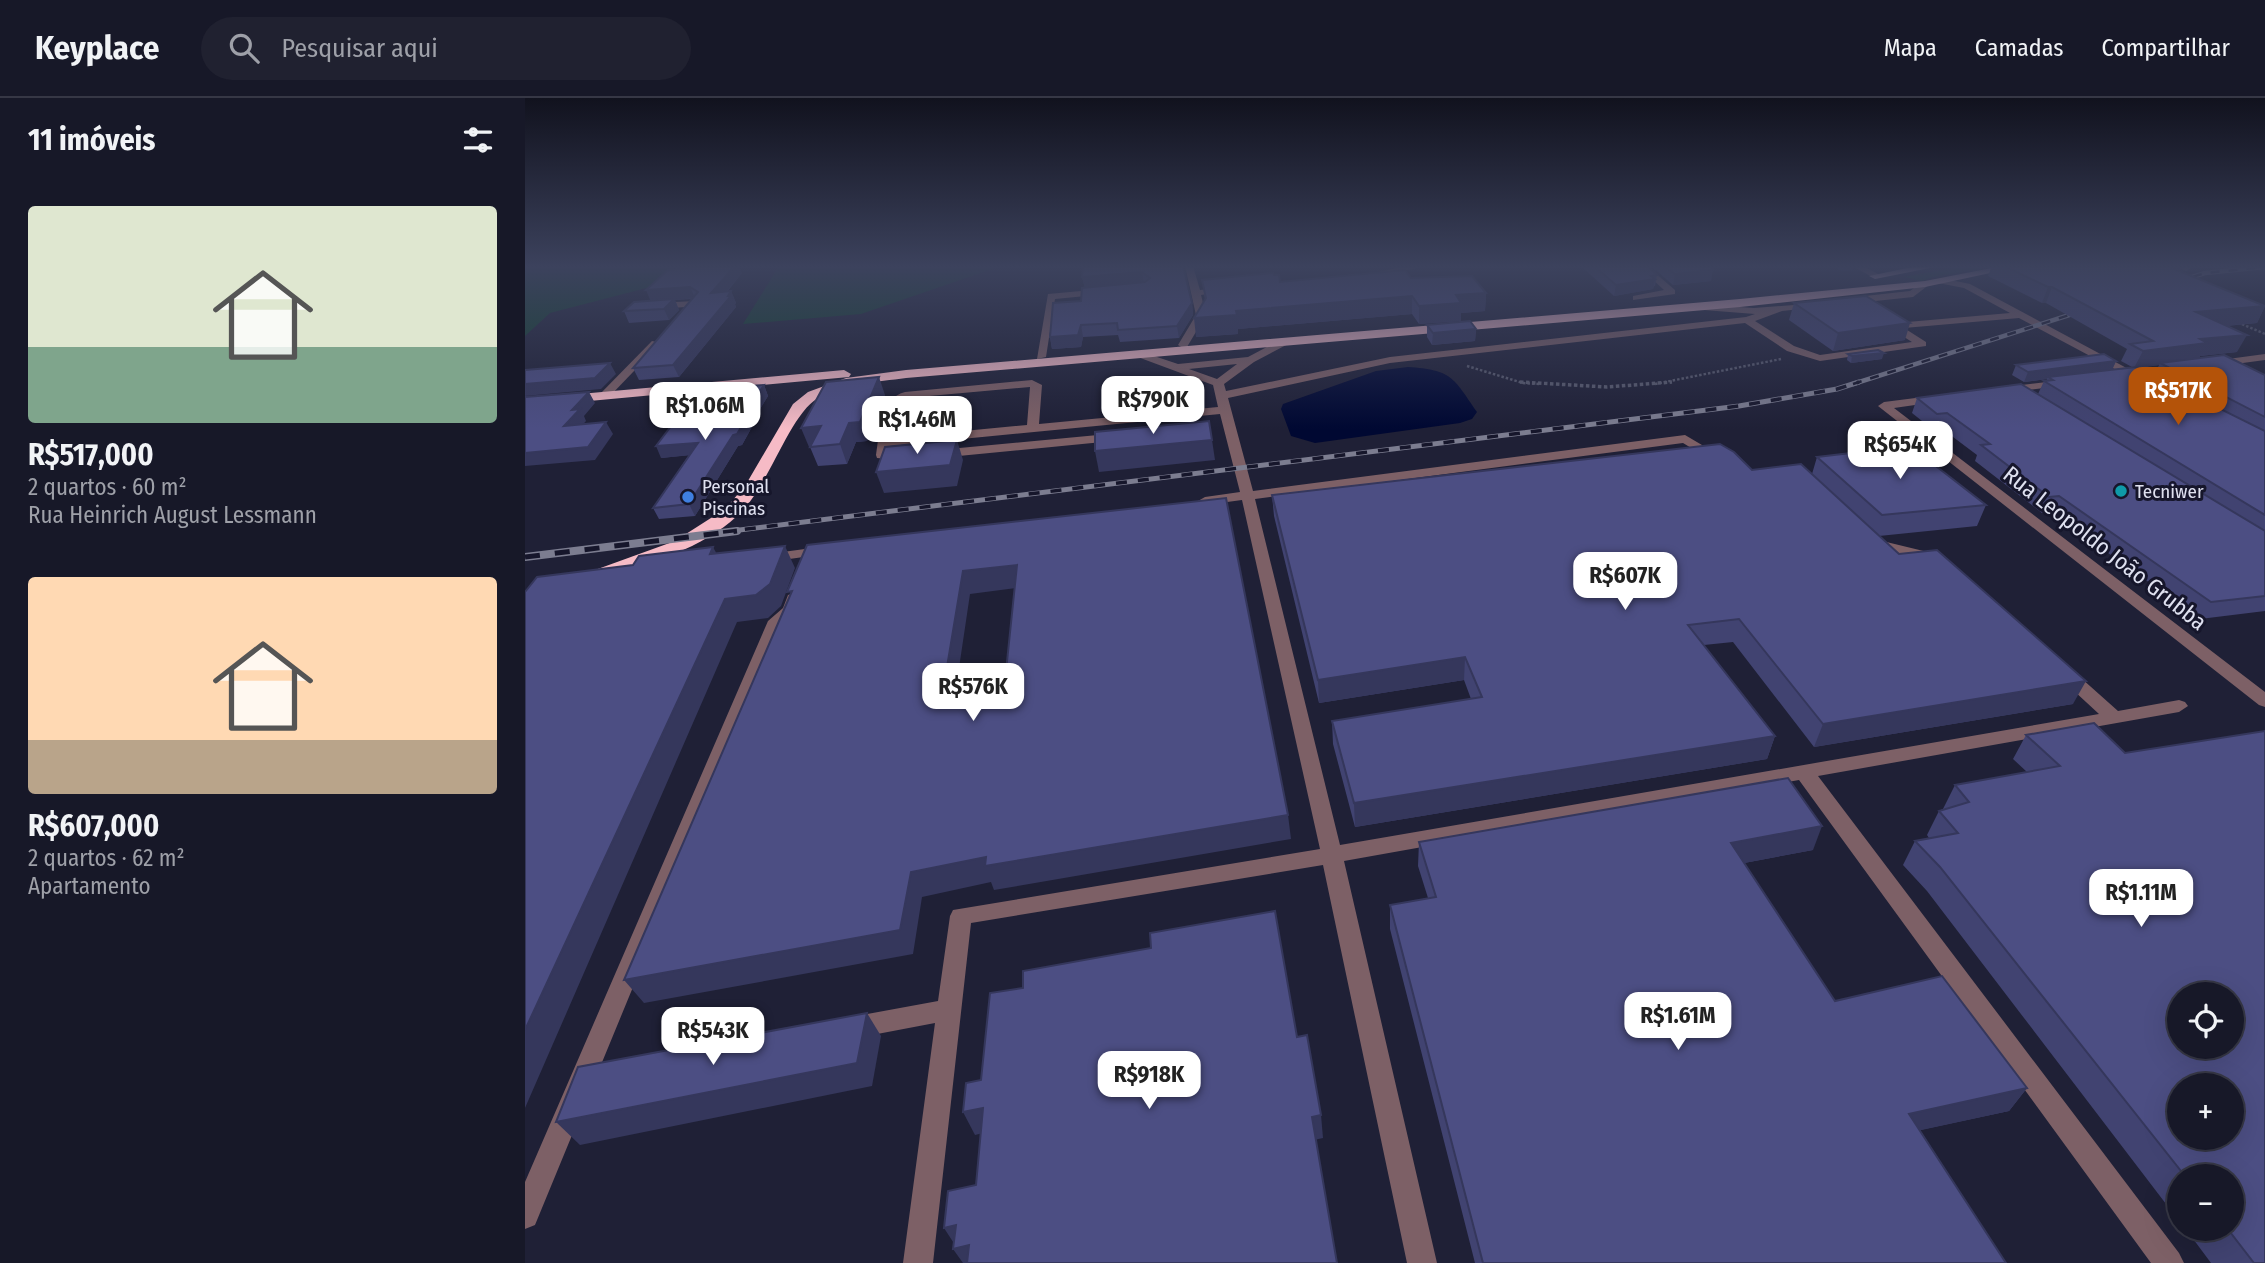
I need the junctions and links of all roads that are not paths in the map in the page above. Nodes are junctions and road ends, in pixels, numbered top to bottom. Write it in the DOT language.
graph roads {
  1 [pos="1047,320"];
  2 [pos="1198,320"];
  3 [pos="1469,320"];
  4 [pos="1534,320"];
  5 [pos="1744,320"];
  6 [pos="1747,320"];
  7 [pos="1886,320"];
  8 [pos="1960,320"];
  9 [pos="2032,320"];
  10 [pos="2048,320"];
  11 [pos="1895,326"];
  12 [pos="667,331"];
  13 [pos="1286,341"];
  14 [pos="1183,345"];
  15 [pos="1139,354"];
  16 [pos="1041,357"];
  17 [pos="2265,357"];
  18 [pos="1250,360"];
  19 [pos="1179,366"];
  20 [pos="2199,366"];
  21 [pos="2146,372"];
  22 [pos="2132,374"];
  23 [pos="2106,377"];
  24 [pos="2080,381"];
  25 [pos="729,385"];
  26 [pos="2013,389"];
  27 [pos="1987,393"];
  28 [pos="604,396"];
  29 [pos="1948,398"];
  30 [pos="788,401"];
  31 [pos="525,402"];
  32 [pos="2035,404"];
  33 [pos="1222,408"];
  34 [pos="1033,428"];
  35 [pos="1132,435"];
  36 [pos="884,443"];
  37 [pos="1730,465"];
  38 [pos="1248,496"];
  39 [pos="1193,503"];
  40 [pos="1858,533"];
  41 [pos="835,549"];
  42 [pos="811,553"];
  43 [pos="757,560"];
  44 [pos="1945,567"];
  45 [pos="584,579"];
  46 [pos="2055,664"];
  47 [pos="2265,701"];
  48 [pos="2179,706"];
  49 [pos="2114,717"];
  50 [pos="1804,772"];
  51 [pos="1332,855"];
  52 [pos="949,1010"];
  53 [pos="827,1033"];
  54 [pos="610,1073"];
  55 [pos="583,1078"];
  56 [pos="525,1215"];
  57 [pos="918,1263"];
  58 [pos="1422,1263"];
  59 [pos="2169,1263"];
  1 -- 16 [label="street"];
  2 -- 14 [label="street"];
  3 -- 14 [label="highway"];
  4 -- 13 [label="highway"];
  5 -- 33 [label="street"];
  6 -- 11 [label="street"];
  7 -- 11 [label="street"];
  8 -- 11 [label="street"];
  9 -- 22 [label="street"];
  10 -- 21 [label="street"];
  12 -- 28 [label="street"];
  13 -- 15 [label="highway"];
  13 -- 18 [label="street"];
  14 -- 16 [label="highway"];
  15 -- 19 [label="street"];
  15 -- 30 [label="highway"];
  16 -- 25 [label="highway"];
  17 -- 20 [label="street"];
  18 -- 19 [label="street"];
  18 -- 33 [label="street"];
  19 -- 33 [label="street"];
  21 -- 22 [label="street"];
  21 -- 22 [label="street"];
  22 -- 23 [label="street"];
  24 -- 26 [label="street"];
  25 -- 28 [label="highway"];
  25 -- 30 [label="highway"];
  26 -- 27 [label="street"];
  26 -- 32 [label="street"];
  28 -- 31 [label="highway"];
  29 -- 47 [label="street, Rua Leopoldo João Grubba"];
  30 -- 45 [label="highway"];
  33 -- 34 [label="street"];
  33 -- 38 [label="street"];
  34 -- 36 [label="street"];
  34 -- 36 [label="street"];
  35 -- 36 [label="street"];
  37 -- 38 [label="street"];
  38 -- 39 [label="street"];
  38 -- 51 [label="street"];
  40 -- 44 [label="street"];
  41 -- 42 [label="street"];
  42 -- 43 [label="street"];
  42 -- 55 [label="street"];
  46 -- 49 [label="street"];
  48 -- 49 [label="street"];
  49 -- 50 [label="street"];
  50 -- 51 [label="street"];
  50 -- 59 [label="street"];
  51 -- 52 [label="street"];
  51 -- 58 [label="street"];
  52 -- 53 [label="street"];
  52 -- 57 [label="street"];
  54 -- 55 [label="street"];
  55 -- 56 [label="street"];
}
